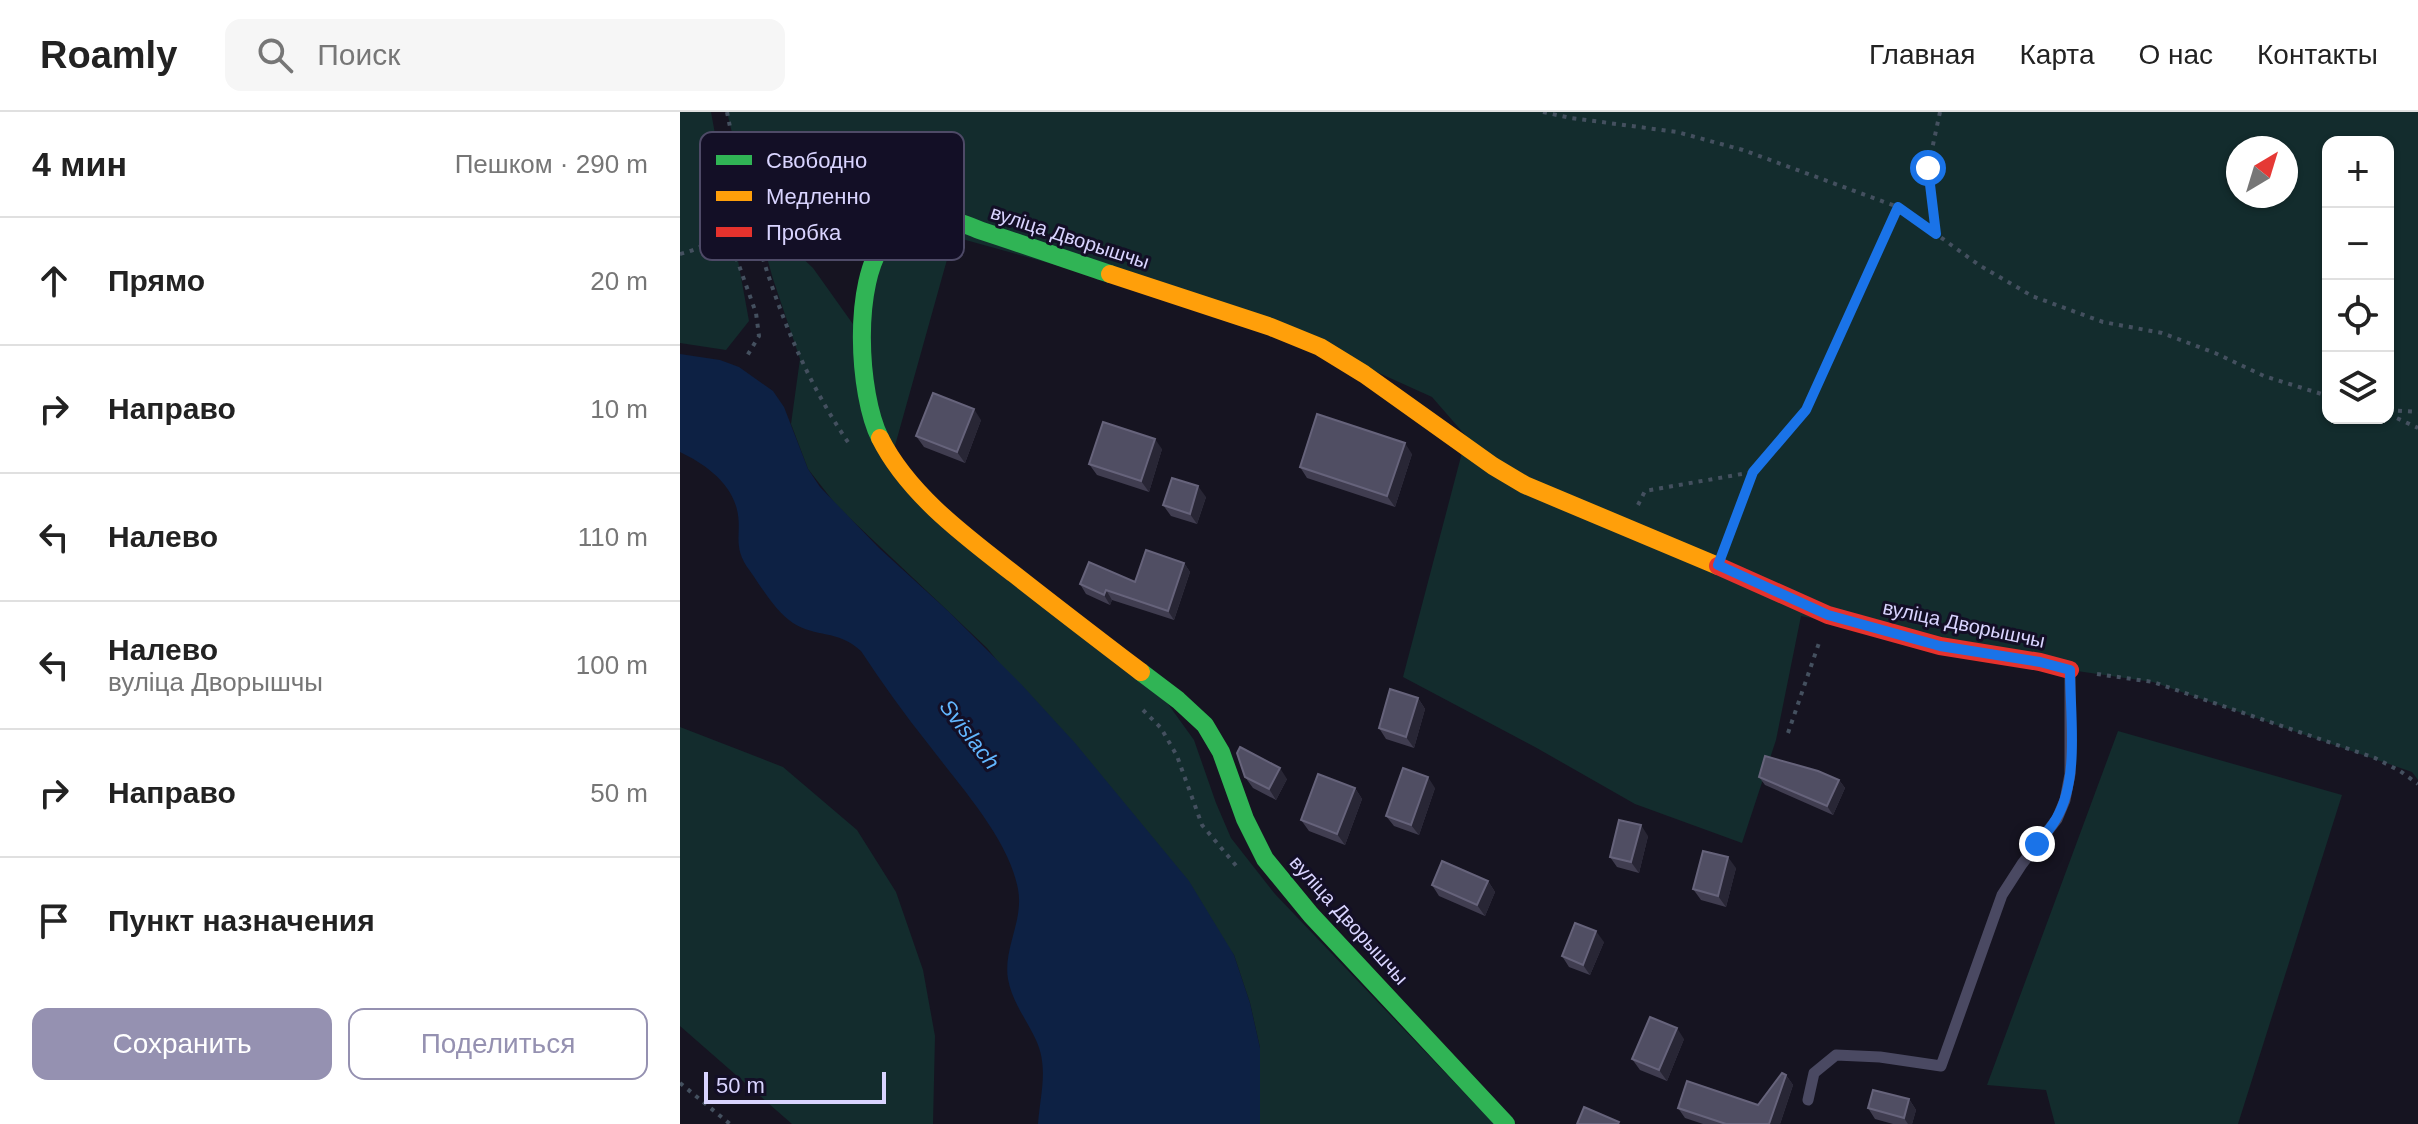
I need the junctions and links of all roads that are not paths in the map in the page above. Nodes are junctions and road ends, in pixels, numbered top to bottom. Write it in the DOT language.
graph roads {
  1 [pos="964,225"];
  2 [pos="874,260"];
  3 [pos="2070,670"];
  4 [pos="1808,1100"];
  5 [pos="1506,1124"];
  1 -- 3 [label="street, вуліца Дворышчы"];
  2 -- 5 [label="street, вуліца Дворышчы"];
  3 -- 4 [label="lane"];
}
